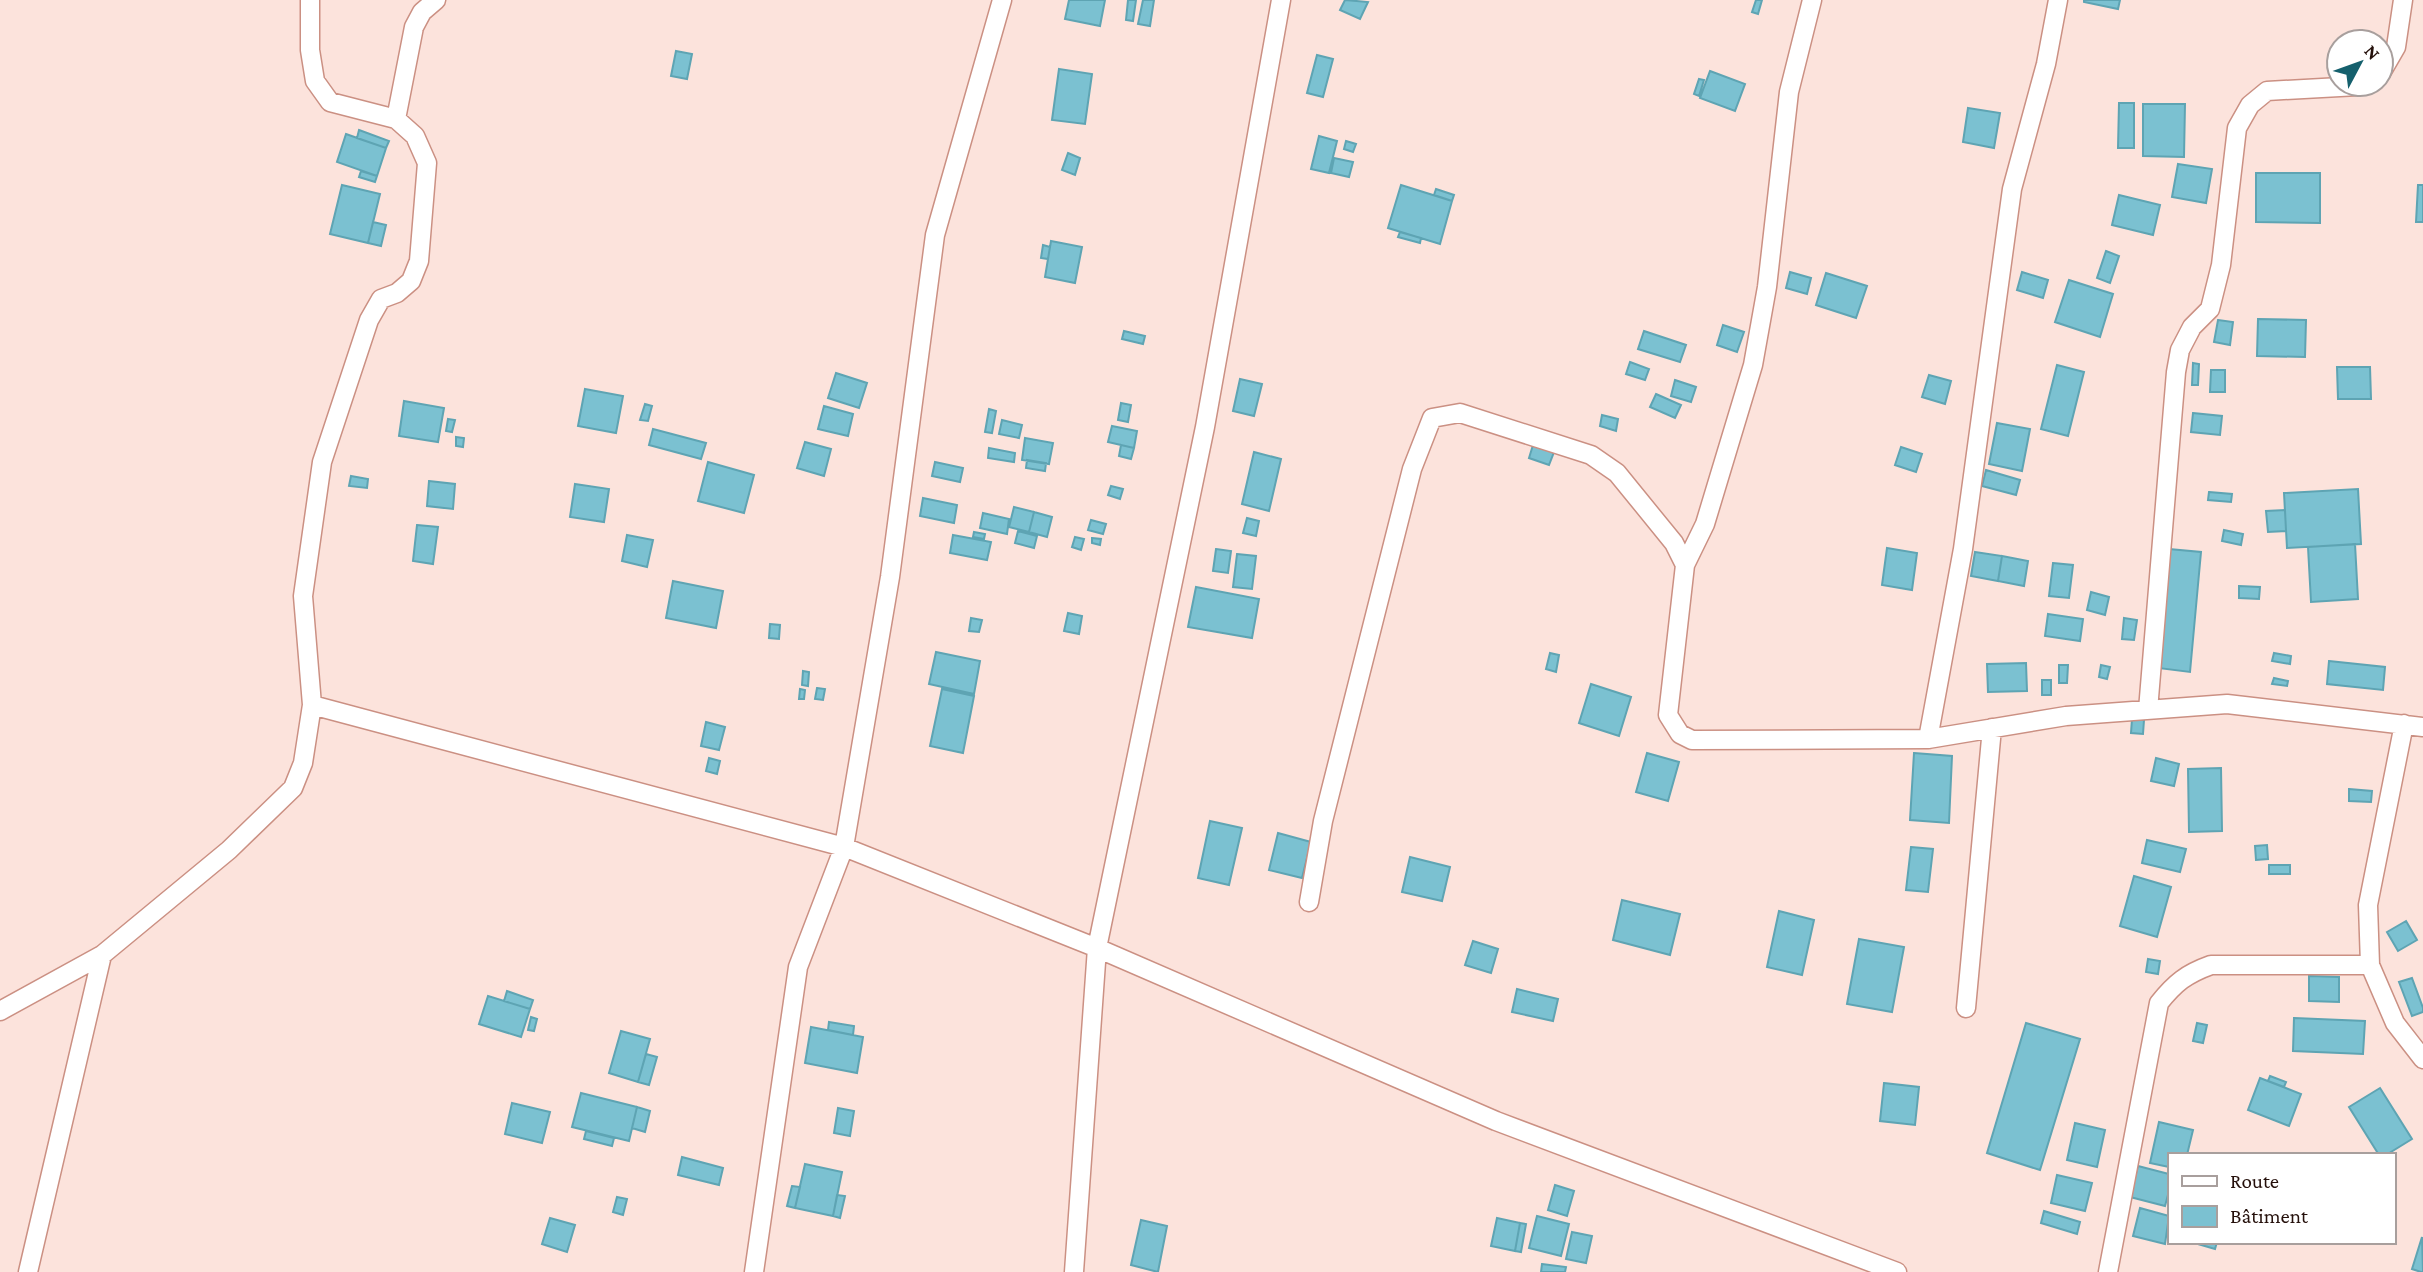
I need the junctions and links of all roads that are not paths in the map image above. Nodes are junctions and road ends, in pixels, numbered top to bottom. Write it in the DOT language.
graph roads {
  1 [pos="310,0"];
  2 [pos="436,0"];
  3 [pos="1002,0"];
  4 [pos="1281,0"];
  5 [pos="1812,0"];
  6 [pos="2058,0"];
  7 [pos="2403,0"];
  8 [pos="2395,49"];
  9 [pos="2325,88"];
  10 [pos="396,119"];
  11 [pos="1685,565"];
  12 [pos="312,705"];
  13 [pos="2148,710"];
  14 [pos="2404,724"];
  15 [pos="2423,727"];
  16 [pos="1992,728"];
  17 [pos="1928,739"];
  18 [pos="844,847"];
  19 [pos="1309,902"];
  20 [pos="1097,948"];
  21 [pos="102,955"];
  22 [pos="2370,965"];
  23 [pos="1966,1007"];
  24 [pos="0,1011"];
  25 [pos="2423,1059"];
  26 [pos="28,1272"];
  27 [pos="754,1272"];
  28 [pos="1074,1272"];
  29 [pos="1897,1272"];
  30 [pos="2108,1272"];
  1 -- 10 [label="street"];
  2 -- 10 [label="street"];
  3 -- 18 [label="street"];
  4 -- 20 [label="street"];
  5 -- 11 [label="street"];
  6 -- 17 [label="street"];
  7 -- 8 [label="street"];
  9 -- 13 [label="street"];
  10 -- 12 [label="street"];
  11 -- 17 [label="street"];
  11 -- 19 [label="street"];
  12 -- 18 [label="street"];
  12 -- 21 [label="street"];
  13 -- 14 [label="street"];
  13 -- 16 [label="street"];
  14 -- 15 [label="street"];
  14 -- 22 [label="street"];
  16 -- 17 [label="street"];
  16 -- 23 [label="street"];
  18 -- 20 [label="street"];
  18 -- 27 [label="street"];
  20 -- 28 [label="street"];
  20 -- 29 [label="street"];
  21 -- 24 [label="street"];
  21 -- 26 [label="street"];
  22 -- 25 [label="street"];
  22 -- 30 [label="street"];
}
